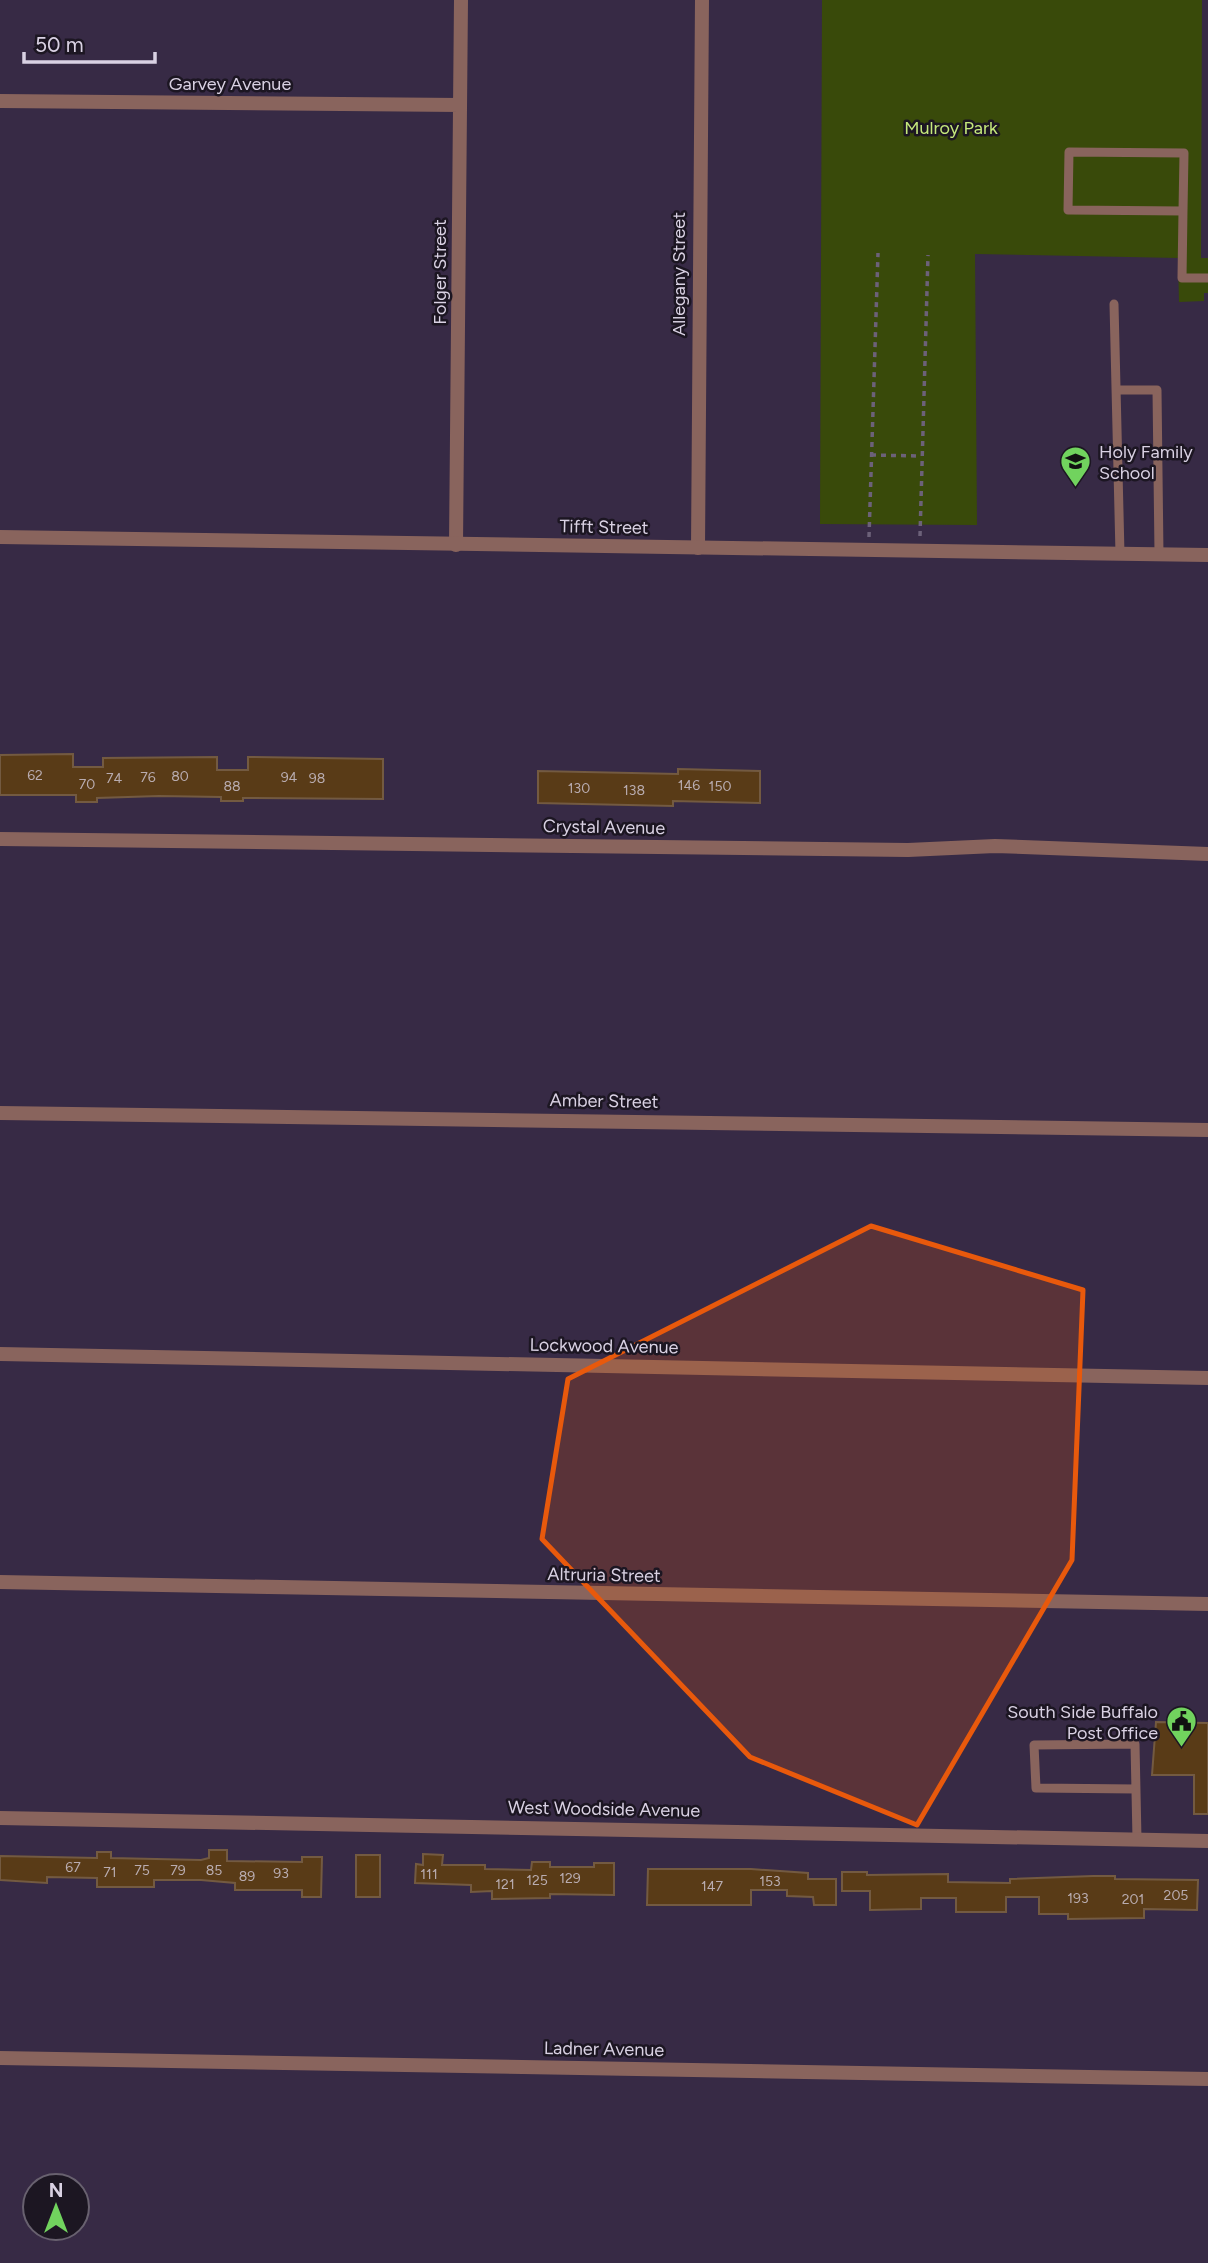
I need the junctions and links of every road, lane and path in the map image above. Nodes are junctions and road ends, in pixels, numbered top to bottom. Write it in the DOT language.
graph roads {
  1 [pos="460,0"];
  2 [pos="702,0"];
  3 [pos="0,101"];
  4 [pos="460,105"];
  5 [pos="1183,211"];
  6 [pos="878,253"];
  7 [pos="928,255"];
  8 [pos="1208,278"];
  9 [pos="1114,304"];
  10 [pos="1116,390"];
  11 [pos="871,455"];
  12 [pos="921,456"];
  13 [pos="869,533"];
  14 [pos="920,534"];
  15 [pos="0,537"];
  16 [pos="456,545"];
  17 [pos="698,548"];
  18 [pos="1120,554"];
  19 [pos="1159,554"];
  20 [pos="1208,555"];
  21 [pos="0,839"];
  22 [pos="1208,854"];
  23 [pos="0,1113"];
  24 [pos="1208,1130"];
  25 [pos="0,1353"];
  26 [pos="1208,1378"];
  27 [pos="0,1582"];
  28 [pos="1208,1604"];
  29 [pos="1136,1789"];
  30 [pos="0,1818"];
  31 [pos="1137,1839"];
  32 [pos="1208,1840"];
  33 [pos="0,2058"];
  34 [pos="1208,2080"];
  1 -- 4 [label="street, Folger Street"];
  2 -- 17 [label="street, Allegany Street"];
  3 -- 4 [label="street, Garvey Avenue"];
  4 -- 16 [label="street, Folger Street"];
  5 -- 5 [label="lane"];
  5 -- 8 [label="lane"];
  6 -- 11 [label="path"];
  7 -- 12 [label="path"];
  9 -- 10 [label="lane"];
  10 -- 18 [label="lane"];
  10 -- 19 [label="lane"];
  11 -- 12 [label="path"];
  11 -- 13 [label="path"];
  12 -- 14 [label="path"];
  15 -- 16 [label="street, Tifft Street"];
  16 -- 17 [label="street, Tifft Street"];
  17 -- 18 [label="street, Tifft Street"];
  18 -- 19 [label="street, Tifft Street"];
  19 -- 20 [label="street, Tifft Street"];
  21 -- 22 [label="street, Crystal Avenue"];
  23 -- 24 [label="street, Amber Street"];
  25 -- 26 [label="street, Lockwood Avenue"];
  27 -- 28 [label="street, Altruria Street"];
  29 -- 29 [label="lane"];
  29 -- 31 [label="lane"];
  30 -- 31 [label="street, West Woodside Avenue"];
  31 -- 32 [label="street, West Woodside Avenue"];
  33 -- 34 [label="street, Ladner Avenue"];
}
